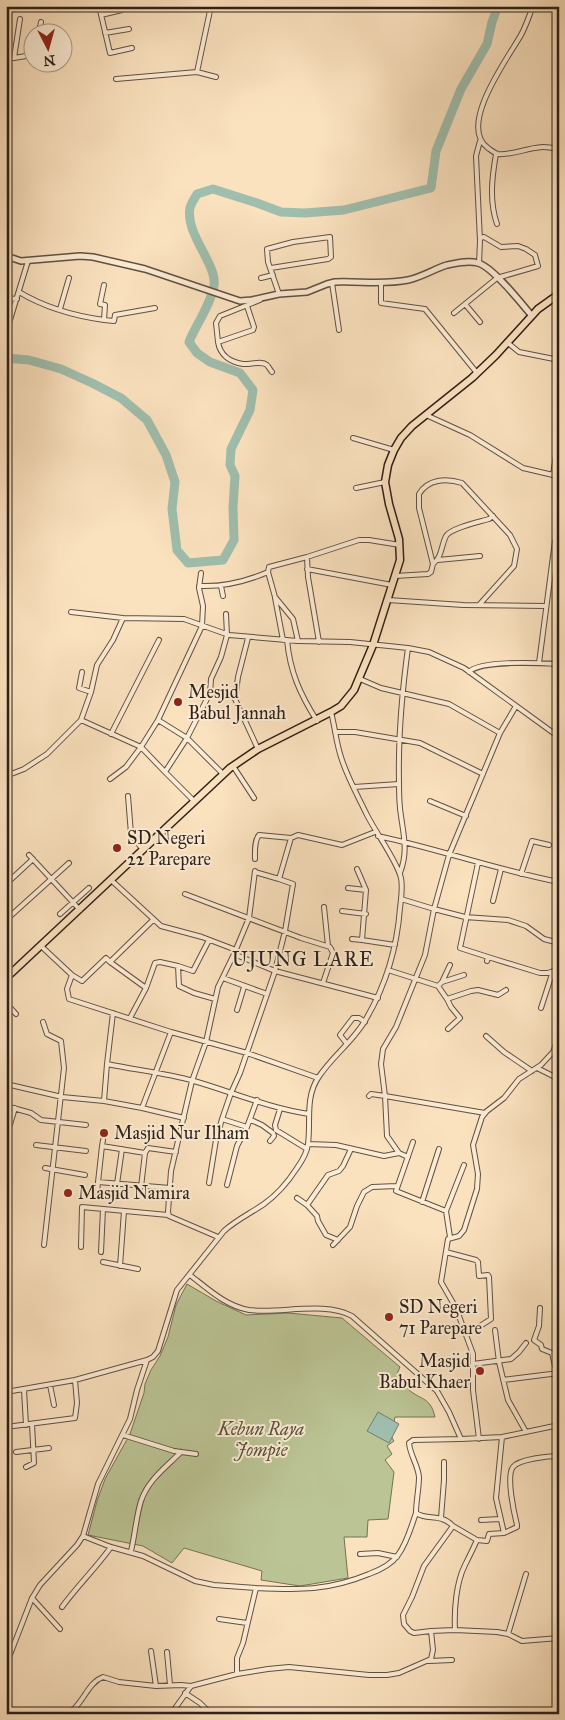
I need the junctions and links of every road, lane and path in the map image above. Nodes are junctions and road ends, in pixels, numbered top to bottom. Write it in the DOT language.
graph roads {
  1 [pos="99,6"];
  2 [pos="211,6"];
  3 [pos="533,6"];
  4 [pos="122,10"];
  5 [pos="101,15"];
  6 [pos="20,19"];
  7 [pos="129,29"];
  8 [pos="105,33"];
  9 [pos="132,48"];
  10 [pos="22,57"];
  11 [pos="14,58"];
  12 [pos="6,59"];
  13 [pos="197,72"];
  14 [pos="216,77"];
  15 [pos="116,80"];
  16 [pos="480,141"];
  17 [pos="559,150"];
  18 [pos="496,154"];
  19 [pos="496,224"];
  20 [pos="480,238"];
  21 [pos="8,257"];
  22 [pos="28,261"];
  23 [pos="479,263"];
  24 [pos="6,266"];
  25 [pos="271,268"];
  26 [pos="273,275"];
  27 [pos="70,278"];
  28 [pos="260,278"];
  29 [pos="497,278"];
  30 [pos="332,283"];
  31 [pos="381,283"];
  32 [pos="104,285"];
  33 [pos="18,292"];
  34 [pos="279,294"];
  35 [pos="559,294"];
  36 [pos="267,297"];
  37 [pos="6,298"];
  38 [pos="17,299"];
  39 [pos="465,304"];
  40 [pos="246,306"];
  41 [pos="155,308"];
  42 [pos="60,309"];
  43 [pos="454,313"];
  44 [pos="532,316"];
  45 [pos="104,320"];
  46 [pos="480,322"];
  47 [pos="9,323"];
  48 [pos="339,330"];
  49 [pos="218,342"];
  50 [pos="508,343"];
  51 [pos="559,360"];
  52 [pos="272,372"];
  53 [pos="478,373"];
  54 [pos="426,415"];
  55 [pos="559,435"];
  56 [pos="353,438"];
  57 [pos="394,450"];
  58 [pos="553,475"];
  59 [pos="559,477"];
  60 [pos="385,482"];
  61 [pos="356,488"];
  62 [pos="493,516"];
  63 [pos="559,540"];
  64 [pos="400,546"];
  65 [pos="480,556"];
  66 [pos="307,557"];
  67 [pos="438,560"];
  68 [pos="433,564"];
  69 [pos="307,569"];
  70 [pos="268,572"];
  71 [pos="201,573"];
  72 [pos="395,576"];
  73 [pos="392,585"];
  74 [pos="199,586"];
  75 [pos="221,586"];
  76 [pos="223,596"];
  77 [pos="275,597"];
  78 [pos="388,600"];
  79 [pos="479,605"];
  80 [pos="546,606"];
  81 [pos="71,612"];
  82 [pos="226,614"];
  83 [pos="123,618"];
  84 [pos="202,626"];
  85 [pos="227,635"];
  86 [pos="248,638"];
  87 [pos="159,640"];
  88 [pos="285,640"];
  89 [pos="298,641"];
  90 [pos="319,642"];
  91 [pos="373,645"];
  92 [pos="408,648"];
  93 [pos="539,663"];
  94 [pos="559,664"];
  95 [pos="82,672"];
  96 [pos="469,672"];
  97 [pos="360,679"];
  98 [pos="91,692"];
  99 [pos="402,694"];
  100 [pos="516,706"];
  101 [pos="331,712"];
  102 [pos="81,720"];
  103 [pos="158,720"];
  104 [pos="317,721"];
  105 [pos="335,732"];
  106 [pos="500,733"];
  107 [pos="111,734"];
  108 [pos="559,737"];
  109 [pos="187,738"];
  110 [pos="399,739"];
  111 [pos="142,747"];
  112 [pos="258,748"];
  113 [pos="233,766"];
  114 [pos="166,772"];
  115 [pos="223,774"];
  116 [pos="483,774"];
  117 [pos="6,776"];
  118 [pos="110,779"];
  119 [pos="398,784"];
  120 [pos="354,787"];
  121 [pos="128,796"];
  122 [pos="254,798"];
  123 [pos="194,801"];
  124 [pos="430,801"];
  125 [pos="466,816"];
  126 [pos="377,834"];
  127 [pos="291,838"];
  128 [pos="406,842"];
  129 [pos="549,845"];
  130 [pos="143,850"];
  131 [pos="29,855"];
  132 [pos="450,855"];
  133 [pos="33,859"];
  134 [pos="255,859"];
  135 [pos="478,862"];
  136 [pos="69,863"];
  137 [pos="356,869"];
  138 [pos="501,870"];
  139 [pos="400,873"];
  140 [pos="521,874"];
  141 [pos="51,879"];
  142 [pos="279,879"];
  143 [pos="111,880"];
  144 [pos="559,882"];
  145 [pos="6,884"];
  146 [pos="89,888"];
  147 [pos="348,888"];
  148 [pos="366,890"];
  149 [pos="185,894"];
  150 [pos="402,899"];
  151 [pos="493,901"];
  152 [pos="73,902"];
  153 [pos="324,907"];
  154 [pos="80,910"];
  155 [pos="434,910"];
  156 [pos="342,911"];
  157 [pos="60,914"];
  158 [pos="366,914"];
  159 [pos="465,917"];
  160 [pos="248,918"];
  161 [pos="6,920"];
  162 [pos="153,920"];
  163 [pos="285,932"];
  164 [pos="352,939"];
  165 [pos="209,940"];
  166 [pos="362,940"];
  167 [pos="559,943"];
  168 [pos="395,945"];
  169 [pos="41,946"];
  170 [pos="328,946"];
  171 [pos="235,952"];
  172 [pos="110,962"];
  173 [pos="450,965"];
  174 [pos="178,966"];
  175 [pos="559,969"];
  176 [pos="388,970"];
  177 [pos="276,971"];
  178 [pos="553,971"];
  179 [pos="8,974"];
  180 [pos="72,975"];
  181 [pos="464,975"];
  182 [pos="223,978"];
  183 [pos="415,979"];
  184 [pos="442,982"];
  185 [pos="323,983"];
  186 [pos="438,986"];
  187 [pos="244,987"];
  188 [pos="146,988"];
  189 [pos="506,990"];
  190 [pos="267,994"];
  191 [pos="378,998"];
  192 [pos="215,999"];
  193 [pos="447,999"];
  194 [pos="6,1003"];
  195 [pos="541,1008"];
  196 [pos="237,1010"];
  197 [pos="113,1013"];
  198 [pos="16,1014"];
  199 [pos="130,1018"];
  200 [pos="43,1022"];
  201 [pos="365,1022"];
  202 [pos="448,1029"];
  203 [pos="171,1032"];
  204 [pos="486,1036"];
  205 [pos="559,1036"];
  206 [pos="206,1042"];
  207 [pos="347,1044"];
  208 [pos="247,1053"];
  209 [pos="107,1064"];
  210 [pos="537,1068"];
  211 [pos="532,1071"];
  212 [pos="156,1072"];
  213 [pos="318,1078"];
  214 [pos="559,1080"];
  215 [pos="192,1081"];
  216 [pos="6,1084"];
  217 [pos="231,1093"];
  218 [pos="62,1096"];
  219 [pos="369,1096"];
  220 [pos="385,1096"];
  221 [pos="257,1100"];
  222 [pos="104,1101"];
  223 [pos="6,1106"];
  224 [pos="15,1108"];
  225 [pos="142,1108"];
  226 [pos="280,1109"];
  227 [pos="485,1113"];
  228 [pos="309,1114"];
  229 [pos="184,1118"];
  230 [pos="222,1119"];
  231 [pos="251,1120"];
  232 [pos="59,1123"];
  233 [pos="86,1125"];
  234 [pos="247,1127"];
  235 [pos="9,1128"];
  236 [pos="103,1140"];
  237 [pos="270,1141"];
  238 [pos="413,1142"];
  239 [pos="36,1144"];
  240 [pos="102,1146"];
  241 [pos="56,1147"];
  242 [pos="308,1147"];
  243 [pos="122,1149"];
  244 [pos="351,1149"];
  245 [pos="439,1149"];
  246 [pos="86,1151"];
  247 [pos="176,1152"];
  248 [pos="145,1153"];
  249 [pos="399,1153"];
  250 [pos="408,1157"];
  251 [pos="464,1165"];
  252 [pos="45,1168"];
  253 [pos="54,1170"];
  254 [pos="85,1175"];
  255 [pos="98,1182"];
  256 [pos="208,1183"];
  257 [pos="117,1184"];
  258 [pos="227,1185"];
  259 [pos="397,1186"];
  260 [pos="141,1187"];
  261 [pos="170,1188"];
  262 [pos="97,1193"];
  263 [pos="297,1198"];
  264 [pos="422,1202"];
  265 [pos="307,1205"];
  266 [pos="103,1209"];
  267 [pos="124,1211"];
  268 [pos="446,1211"];
  269 [pos="168,1215"];
  270 [pos="218,1237"];
  271 [pos="450,1237"];
  272 [pos="338,1240"];
  273 [pos="44,1245"];
  274 [pos="333,1245"];
  275 [pos="81,1247"];
  276 [pos="101,1252"];
  277 [pos="446,1252"];
  278 [pos="102,1262"];
  279 [pos="120,1266"];
  280 [pos="138,1269"];
  281 [pos="190,1275"];
  282 [pos="540,1308"];
  283 [pos="495,1330"];
  284 [pos="466,1335"];
  285 [pos="526,1343"];
  286 [pos="147,1360"];
  287 [pos="499,1362"];
  288 [pos="473,1364"];
  289 [pos="559,1372"];
  290 [pos="75,1380"];
  291 [pos="503,1380"];
  292 [pos="50,1385"];
  293 [pos="24,1390"];
  294 [pos="6,1392"];
  295 [pos="54,1405"];
  296 [pos="32,1424"];
  297 [pos="26,1425"];
  298 [pos="559,1425"];
  299 [pos="6,1427"];
  300 [pos="526,1432"];
  301 [pos="122,1435"];
  302 [pos="502,1437"];
  303 [pos="479,1439"];
  304 [pos="461,1440"];
  305 [pos="49,1448"];
  306 [pos="34,1450"];
  307 [pos="16,1452"];
  308 [pos="181,1452"];
  309 [pos="196,1454"];
  310 [pos="559,1456"];
  311 [pos="444,1462"];
  312 [pos="26,1467"];
  313 [pos="416,1513"];
  314 [pos="441,1518"];
  315 [pos="500,1519"];
  316 [pos="480,1520"];
  317 [pos="454,1526"];
  318 [pos="504,1533"];
  319 [pos="83,1536"];
  320 [pos="476,1540"];
  321 [pos="111,1547"];
  322 [pos="131,1551"];
  323 [pos="360,1554"];
  324 [pos="397,1557"];
  325 [pos="526,1574"];
  326 [pos="256,1588"];
  327 [pos="32,1598"];
  328 [pos="62,1607"];
  329 [pos="219,1619"];
  330 [pos="247,1623"];
  331 [pos="60,1629"];
  332 [pos="456,1630"];
  333 [pos="431,1631"];
  334 [pos="508,1634"];
  335 [pos="559,1638"];
  336 [pos="150,1651"];
  337 [pos="167,1652"];
  338 [pos="452,1660"];
  339 [pos="430,1661"];
  340 [pos="6,1665"];
  341 [pos="237,1674"];
  342 [pos="170,1685"];
  343 [pos="156,1686"];
  344 [pos="191,1686"];
  345 [pos="185,1693"];
  346 [pos="68,1714"];
  347 [pos="171,1714"];
  348 [pos="211,1714"];
  1 -- 5 [label="street"];
  2 -- 13 [label="street"];
  3 -- 16 [label="street"];
  4 -- 5 [label="street"];
  5 -- 8 [label="street"];
  6 -- 11 [label="street"];
  7 -- 8 [label="street"];
  8 -- 9 [label="street"];
  10 -- 11 [label="street"];
  11 -- 12 [label="street"];
  13 -- 14 [label="street"];
  13 -- 15 [label="street"];
  16 -- 18 [label="street"];
  16 -- 20 [label="street"];
  17 -- 18 [label="street"];
  18 -- 19 [label="street"];
  20 -- 23 [label="street"];
  20 -- 29 [label="street"];
  21 -- 22 [label="street"];
  21 -- 24 [label="street"];
  22 -- 33 [label="street"];
  22 -- 36 [label="street"];
  23 -- 29 [label="street"];
  23 -- 31 [label="street"];
  25 -- 25 [label="street"];
  25 -- 26 [label="street"];
  26 -- 28 [label="street"];
  26 -- 34 [label="street"];
  27 -- 42 [label="street"];
  29 -- 39 [label="street"];
  29 -- 44 [label="street"];
  30 -- 31 [label="street"];
  30 -- 34 [label="street"];
  30 -- 48 [label="street"];
  31 -- 53 [label="street"];
  32 -- 45 [label="street"];
  33 -- 38 [label="street"];
  33 -- 42 [label="street"];
  34 -- 36 [label="street"];
  35 -- 44 [label="highway"];
  36 -- 40 [label="street"];
  37 -- 38 [label="street"];
  38 -- 47 [label="street"];
  39 -- 43 [label="street"];
  39 -- 46 [label="street"];
  40 -- 49 [label="street"];
  40 -- 49 [label="street"];
  41 -- 45 [label="street"];
  42 -- 45 [label="street"];
  44 -- 50 [label="highway"];
  49 -- 52 [label="street"];
  50 -- 51 [label="street"];
  50 -- 53 [label="highway"];
  53 -- 54 [label="highway"];
  54 -- 57 [label="highway"];
  54 -- 58 [label="street"];
  55 -- 58 [label="street"];
  56 -- 57 [label="street"];
  57 -- 60 [label="highway"];
  58 -- 59 [label="street"];
  60 -- 61 [label="street"];
  60 -- 64 [label="highway"];
  62 -- 67 [label="street"];
  62 -- 68 [label="street"];
  62 -- 79 [label="street"];
  63 -- 80 [label="street"];
  64 -- 66 [label="street"];
  64 -- 72 [label="highway"];
  65 -- 67 [label="street"];
  66 -- 69 [label="street"];
  66 -- 70 [label="street"];
  67 -- 68 [label="street"];
  68 -- 72 [label="street"];
  69 -- 73 [label="street"];
  69 -- 90 [label="street"];
  70 -- 75 [label="street"];
  70 -- 77 [label="street"];
  71 -- 74 [label="street"];
  72 -- 73 [label="highway"];
  73 -- 78 [label="highway"];
  74 -- 75 [label="street"];
  74 -- 84 [label="street"];
  75 -- 76 [label="street"];
  77 -- 88 [label="street"];
  77 -- 89 [label="street"];
  78 -- 79 [label="street"];
  78 -- 91 [label="highway"];
  79 -- 80 [label="street"];
  80 -- 93 [label="street"];
  81 -- 83 [label="street"];
  82 -- 85 [label="street"];
  83 -- 84 [label="street"];
  83 -- 98 [label="street"];
  84 -- 85 [label="street"];
  84 -- 103 [label="street"];
  85 -- 86 [label="street"];
  85 -- 109 [label="street"];
  86 -- 88 [label="street"];
  86 -- 112 [label="street"];
  87 -- 107 [label="street"];
  88 -- 89 [label="street"];
  88 -- 104 [label="street"];
  89 -- 90 [label="street"];
  90 -- 91 [label="street"];
  91 -- 92 [label="street"];
  91 -- 97 [label="highway"];
  92 -- 96 [label="street"];
  92 -- 99 [label="street"];
  93 -- 94 [label="street"];
  93 -- 96 [label="street"];
  95 -- 98 [label="street"];
  96 -- 100 [label="street"];
  97 -- 99 [label="street"];
  97 -- 101 [label="highway"];
  98 -- 102 [label="street"];
  99 -- 106 [label="street"];
  99 -- 110 [label="street"];
  100 -- 106 [label="street"];
  100 -- 108 [label="street"];
  101 -- 104 [label="highway"];
  101 -- 105 [label="street"];
  102 -- 107 [label="street"];
  102 -- 117 [label="street"];
  103 -- 109 [label="street"];
  103 -- 111 [label="street"];
  104 -- 112 [label="highway"];
  105 -- 110 [label="street"];
  105 -- 120 [label="street"];
  106 -- 116 [label="street"];
  107 -- 111 [label="street"];
  109 -- 114 [label="street"];
  109 -- 115 [label="street"];
  110 -- 116 [label="street"];
  110 -- 119 [label="street"];
  111 -- 114 [label="street"];
  111 -- 118 [label="street"];
  112 -- 113 [label="highway"];
  113 -- 115 [label="highway"];
  113 -- 122 [label="street"];
  114 -- 123 [label="street"];
  115 -- 123 [label="highway"];
  116 -- 125 [label="street"];
  119 -- 120 [label="street"];
  119 -- 128 [label="street"];
  120 -- 126 [label="street"];
  121 -- 130 [label="street"];
  123 -- 130 [label="highway"];
  124 -- 125 [label="street"];
  125 -- 132 [label="street"];
  126 -- 127 [label="street"];
  126 -- 128 [label="street"];
  126 -- 139 [label="street"];
  127 -- 134 [label="street"];
  127 -- 142 [label="street"];
  128 -- 132 [label="street"];
  128 -- 139 [label="street"];
  129 -- 140 [label="street"];
  130 -- 143 [label="highway"];
  131 -- 133 [label="street"];
  132 -- 135 [label="street"];
  132 -- 155 [label="street"];
  133 -- 141 [label="street"];
  133 -- 145 [label="street"];
  135 -- 138 [label="street"];
  135 -- 159 [label="street"];
  136 -- 141 [label="street"];
  137 -- 148 [label="street"];
  138 -- 140 [label="street"];
  138 -- 151 [label="street"];
  139 -- 150 [label="street"];
  140 -- 144 [label="street"];
  141 -- 152 [label="street"];
  141 -- 161 [label="street"];
  142 -- 160 [label="street"];
  142 -- 163 [label="street"];
  143 -- 154 [label="highway"];
  143 -- 162 [label="street"];
  146 -- 152 [label="street"];
  147 -- 148 [label="street"];
  148 -- 158 [label="street"];
  149 -- 160 [label="street"];
  150 -- 155 [label="street"];
  150 -- 168 [label="street"];
  152 -- 154 [label="street"];
  152 -- 157 [label="street"];
  153 -- 170 [label="street"];
  154 -- 169 [label="highway"];
  155 -- 159 [label="street"];
  155 -- 183 [label="street"];
  156 -- 158 [label="street"];
  158 -- 166 [label="street"];
  159 -- 167 [label="street"];
  159 -- 178 [label="street"];
  160 -- 163 [label="street"];
  160 -- 171 [label="street"];
  162 -- 165 [label="street"];
  162 -- 172 [label="street"];
  163 -- 170 [label="street"];
  163 -- 177 [label="street"];
  164 -- 166 [label="street"];
  165 -- 171 [label="street"];
  165 -- 174 [label="street"];
  166 -- 168 [label="street"];
  168 -- 176 [label="street"];
  169 -- 179 [label="highway"];
  169 -- 180 [label="street"];
  170 -- 185 [label="street"];
  171 -- 177 [label="street"];
  171 -- 182 [label="street"];
  172 -- 180 [label="street"];
  172 -- 188 [label="street"];
  173 -- 184 [label="street"];
  174 -- 188 [label="street"];
  174 -- 192 [label="street"];
  175 -- 178 [label="street"];
  176 -- 183 [label="street"];
  176 -- 191 [label="street"];
  177 -- 185 [label="street"];
  177 -- 190 [label="street"];
  178 -- 195 [label="street"];
  180 -- 197 [label="street"];
  181 -- 184 [label="street"];
  182 -- 187 [label="street"];
  182 -- 192 [label="street"];
  183 -- 186 [label="street"];
  183 -- 220 [label="street"];
  184 -- 186 [label="street"];
  185 -- 191 [label="street"];
  186 -- 193 [label="street"];
  187 -- 190 [label="street"];
  187 -- 196 [label="street"];
  188 -- 199 [label="street"];
  189 -- 193 [label="street"];
  190 -- 208 [label="street"];
  191 -- 201 [label="street"];
  192 -- 206 [label="street"];
  193 -- 202 [label="street"];
  194 -- 198 [label="street"];
  197 -- 199 [label="street"];
  197 -- 209 [label="street"];
  199 -- 203 [label="street"];
  200 -- 218 [label="street"];
  201 -- 207 [label="street"];
  201 -- 207 [label="street"];
  203 -- 206 [label="street"];
  203 -- 212 [label="street"];
  204 -- 211 [label="street"];
  205 -- 210 [label="street"];
  206 -- 208 [label="street"];
  206 -- 215 [label="street"];
  207 -- 213 [label="street"];
  208 -- 213 [label="street"];
  208 -- 217 [label="street"];
  209 -- 212 [label="street"];
  209 -- 222 [label="street"];
  210 -- 211 [label="street"];
  210 -- 214 [label="street"];
  211 -- 227 [label="street"];
  212 -- 215 [label="street"];
  212 -- 225 [label="street"];
  213 -- 228 [label="street"];
  215 -- 217 [label="street"];
  215 -- 229 [label="street"];
  216 -- 218 [label="street"];
  217 -- 221 [label="street"];
  217 -- 230 [label="street"];
  218 -- 222 [label="street"];
  218 -- 232 [label="street"];
  219 -- 220 [label="street"];
  220 -- 227 [label="street"];
  220 -- 249 [label="street"];
  221 -- 226 [label="street"];
  221 -- 231 [label="street"];
  222 -- 225 [label="street"];
  223 -- 224 [label="street"];
  224 -- 232 [label="street"];
  224 -- 235 [label="street"];
  225 -- 229 [label="street"];
  226 -- 228 [label="street"];
  226 -- 242 [label="street"];
  227 -- 271 [label="street"];
  228 -- 242 [label="street"];
  229 -- 247 [label="street"];
  230 -- 234 [label="street"];
  230 -- 256 [label="street"];
  231 -- 234 [label="street"];
  231 -- 237 [label="street"];
  232 -- 233 [label="street"];
  232 -- 241 [label="street"];
  234 -- 258 [label="street"];
  236 -- 240 [label="street"];
  238 -- 250 [label="street"];
  239 -- 241 [label="street"];
  240 -- 243 [label="street"];
  240 -- 255 [label="street"];
  241 -- 246 [label="street"];
  241 -- 253 [label="street"];
  242 -- 244 [label="street"];
  242 -- 270 [label="street"];
  243 -- 248 [label="street"];
  243 -- 257 [label="street"];
  244 -- 249 [label="street"];
  244 -- 265 [label="street"];
  245 -- 264 [label="street"];
  247 -- 248 [label="street"];
  247 -- 261 [label="street"];
  248 -- 260 [label="street"];
  249 -- 250 [label="street"];
  250 -- 259 [label="street"];
  251 -- 268 [label="street"];
  252 -- 253 [label="street"];
  253 -- 254 [label="street"];
  253 -- 273 [label="street"];
  255 -- 257 [label="street"];
  255 -- 262 [label="street"];
  257 -- 260 [label="street"];
  259 -- 264 [label="street"];
  259 -- 272 [label="street"];
  260 -- 261 [label="street"];
  261 -- 269 [label="street"];
  263 -- 265 [label="street"];
  264 -- 268 [label="street"];
  265 -- 272 [label="street"];
  266 -- 267 [label="street"];
  266 -- 275 [label="street"];
  266 -- 276 [label="street"];
  267 -- 269 [label="street"];
  267 -- 279 [label="street"];
  268 -- 271 [label="street"];
  269 -- 270 [label="street"];
  270 -- 281 [label="street"];
  271 -- 277 [label="street"];
  272 -- 274 [label="street"];
  277 -- 284 [label="street"];
  277 -- 284 [label="street"];
  278 -- 279 [label="street"];
  279 -- 280 [label="street"];
  281 -- 286 [label="street"];
  281 -- 304 [label="street"];
  282 -- 289 [label="street"];
  283 -- 287 [label="street"];
  284 -- 288 [label="street"];
  285 -- 287 [label="street"];
  286 -- 290 [label="street"];
  286 -- 301 [label="street"];
  287 -- 288 [label="street"];
  287 -- 291 [label="street"];
  288 -- 303 [label="street"];
  289 -- 291 [label="street"];
  290 -- 292 [label="street"];
  290 -- 296 [label="street"];
  291 -- 300 [label="street"];
  292 -- 293 [label="street"];
  292 -- 295 [label="street"];
  293 -- 294 [label="street"];
  293 -- 297 [label="street"];
  296 -- 297 [label="street"];
  296 -- 306 [label="street"];
  297 -- 299 [label="street"];
  298 -- 300 [label="street"];
  300 -- 302 [label="street"];
  301 -- 308 [label="street"];
  301 -- 319 [label="street"];
  302 -- 303 [label="street"];
  302 -- 315 [label="street"];
  303 -- 304 [label="street"];
  304 -- 313 [label="street"];
  305 -- 306 [label="street"];
  306 -- 307 [label="street"];
  306 -- 312 [label="street"];
  308 -- 309 [label="street"];
  308 -- 322 [label="street"];
  310 -- 318 [label="street"];
  311 -- 314 [label="street"];
  313 -- 314 [label="street"];
  313 -- 324 [label="street"];
  314 -- 317 [label="street"];
  315 -- 316 [label="street"];
  315 -- 318 [label="street"];
  317 -- 320 [label="street"];
  317 -- 333 [label="street"];
  318 -- 320 [label="street"];
  319 -- 321 [label="street"];
  319 -- 327 [label="street"];
  320 -- 332 [label="street"];
  321 -- 322 [label="street"];
  321 -- 328 [label="street"];
  322 -- 326 [label="street"];
  323 -- 324 [label="street"];
  324 -- 326 [label="street"];
  325 -- 334 [label="street"];
  326 -- 330 [label="street"];
  327 -- 331 [label="street"];
  327 -- 340 [label="street"];
  329 -- 330 [label="street"];
  330 -- 341 [label="street"];
  332 -- 333 [label="street"];
  332 -- 334 [label="street"];
  333 -- 339 [label="street"];
  334 -- 335 [label="street"];
  336 -- 343 [label="street"];
  337 -- 342 [label="street"];
  338 -- 339 [label="street"];
  339 -- 341 [label="street"];
  341 -- 344 [label="street"];
  342 -- 343 [label="street"];
  342 -- 344 [label="street"];
  343 -- 346 [label="street"];
  344 -- 345 [label="street"];
  345 -- 347 [label="street"];
  345 -- 348 [label="street"];
}
